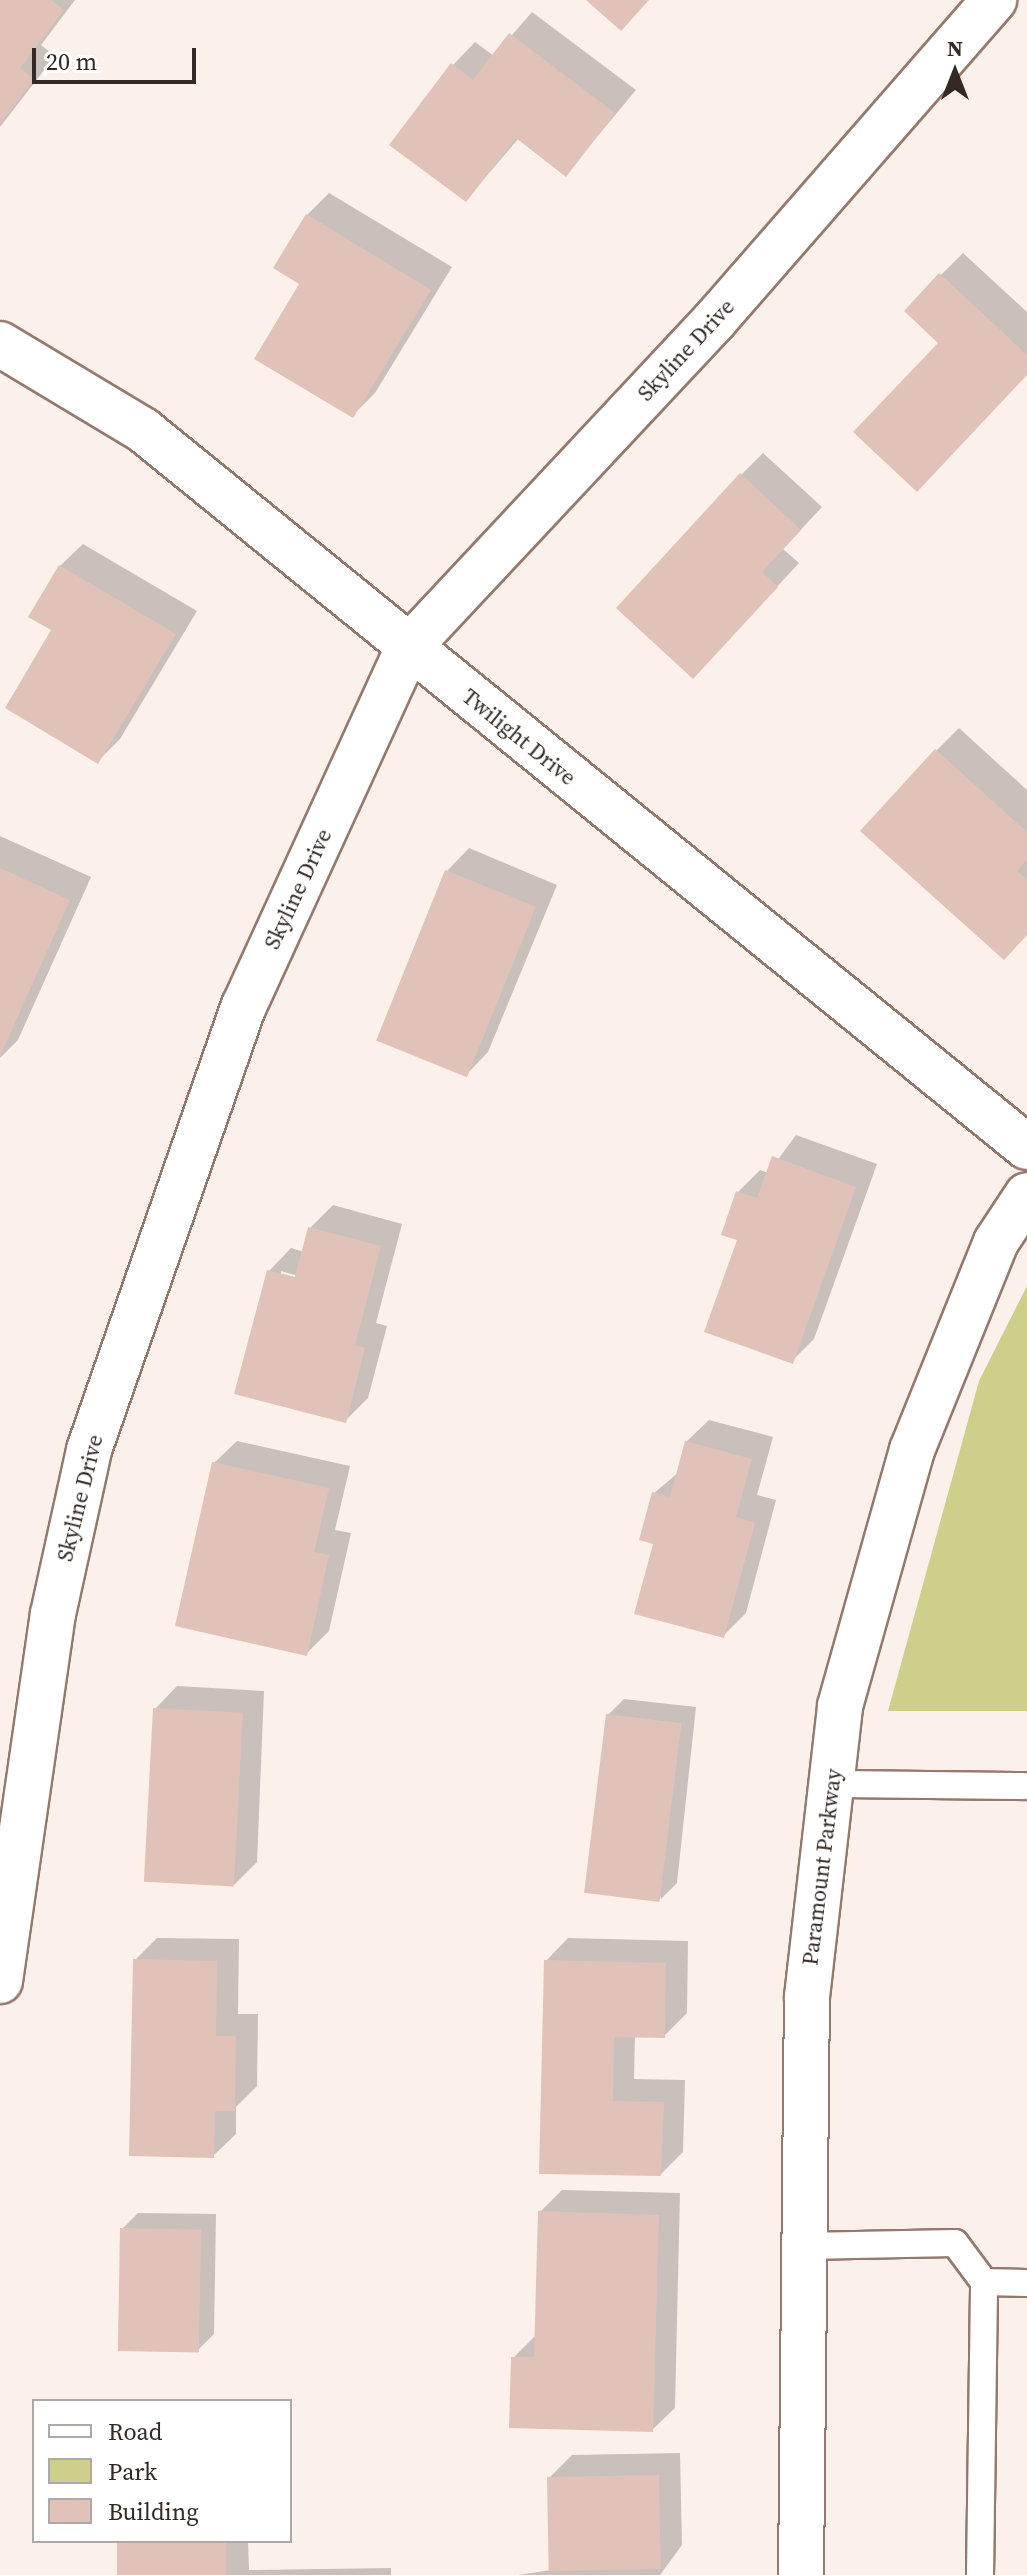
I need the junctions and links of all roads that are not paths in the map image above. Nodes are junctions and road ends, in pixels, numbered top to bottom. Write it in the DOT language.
graph roads {
  1 [pos="994,0"];
  2 [pos="0,344"];
  3 [pos="408,648"];
  4 [pos="1027,1147"];
  5 [pos="1027,1195"];
  6 [pos="832,1784"];
  7 [pos="1024,1786"];
  8 [pos="0,1981"];
  9 [pos="805,2246"];
  10 [pos="984,2282"];
  11 [pos="1027,2283"];
  12 [pos="801,2575"];
  13 [pos="980,2575"];
  1 -- 3 [label="street, Skyline Drive"];
  2 -- 3 [label="street, Twilight Drive"];
  3 -- 4 [label="street, Twilight Drive"];
  3 -- 8 [label="street, Skyline Drive"];
  5 -- 6 [label="street, Paramount Parkway"];
  6 -- 7 [label="lane"];
  6 -- 9 [label="street, Paramount Parkway"];
  9 -- 10 [label="lane"];
  9 -- 12 [label="street, Paramount Parkway"];
  10 -- 11 [label="lane"];
  10 -- 13 [label="lane"];
}
